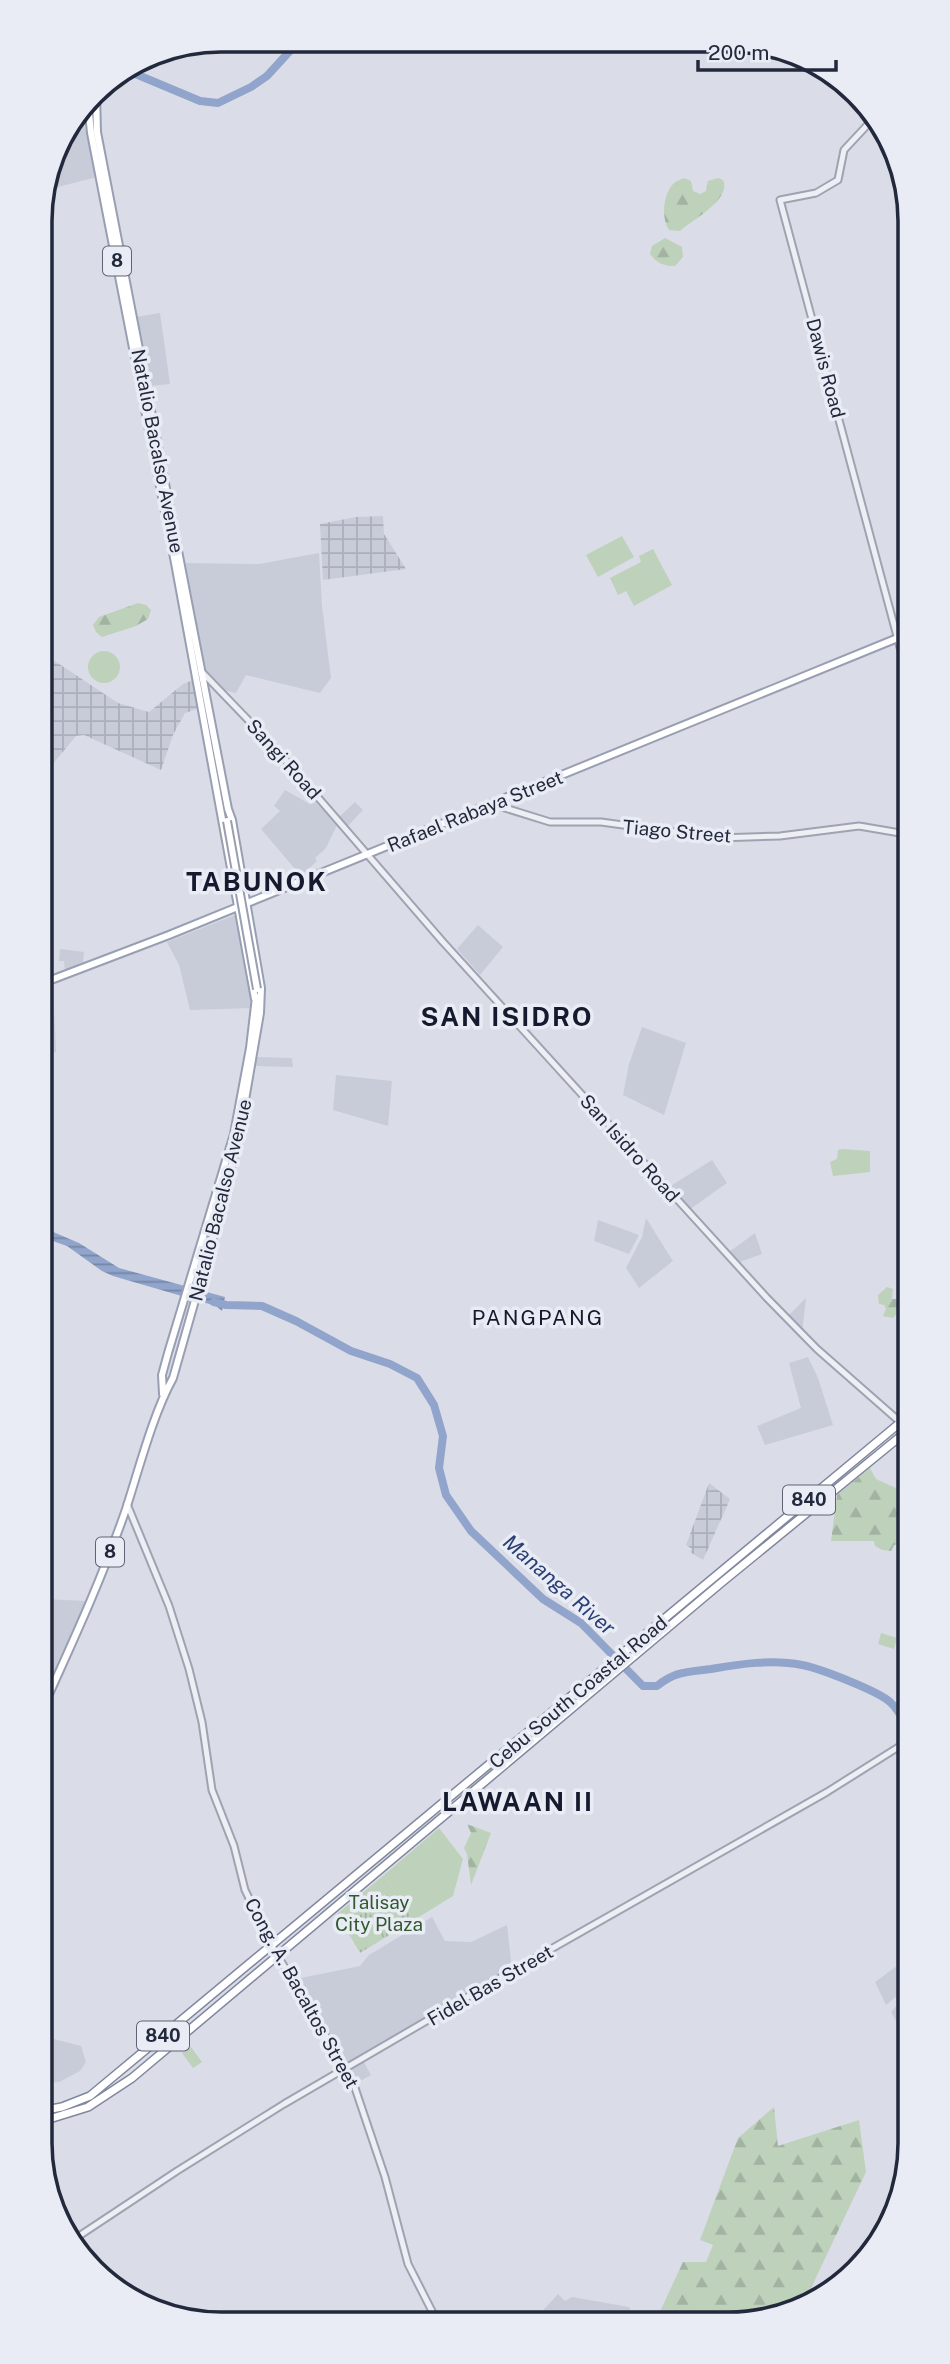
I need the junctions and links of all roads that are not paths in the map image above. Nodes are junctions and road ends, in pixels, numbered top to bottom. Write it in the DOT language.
graph roads {
  1 [pos="96,108"];
  2 [pos="89,116"];
  3 [pos="867,125"];
  4 [pos="898,624"];
  5 [pos="898,637"];
  6 [pos="198,671"];
  7 [pos="492,804"];
  8 [pos="224,810"];
  9 [pos="898,833"];
  10 [pos="367,855"];
  11 [pos="246,902"];
  12 [pos="237,906"];
  13 [pos="53,979"];
  14 [pos="258,1000"];
  15 [pos="163,1396"];
  16 [pos="897,1418"];
  17 [pos="897,1432"];
  18 [pos="127,1504"];
  19 [pos="52,1687"];
  20 [pos="549,1722"];
  21 [pos="897,1748"];
  22 [pos="272,1945"];
  23 [pos="278,1955"];
  24 [pos="346,2068"];
  25 [pos="52,2109"];
  26 [pos="52,2118"];
  27 [pos="80,2235"];
  28 [pos="432,2312"];
  1 -- 6 [label="main road, Natalio Bacalso Avenue / 8"];
  2 -- 6 [label="main road, Natalio Bacalso Avenue / 8"];
  3 -- 4 [label="street, Dawis Road"];
  5 -- 7 [label="main road, Rafael Rabaya Street"];
  6 -- 8 [label="main road, Natalio Bacalso Avenue / 8"];
  6 -- 10 [label="street, Sangi Road"];
  7 -- 9 [label="street, Tiago Street"];
  7 -- 10 [label="main road, Rafael Rabaya Street"];
  8 -- 11 [label="main road, Natalio Bacalso Avenue"];
  8 -- 12 [label="main road, Natalio Bacalso Avenue"];
  8 -- 14 [label="main road, Natalio Bacalso Avenue / 8, bridge"];
  10 -- 11 [label="main road, Rafael Rabaya Street"];
  10 -- 16 [label="street, San Isidro Road"];
  11 -- 12 [label="main road, Rafael Rabaya Street"];
  11 -- 14 [label="main road, Natalio Bacalso Avenue"];
  12 -- 13 [label="main road, Rafael Rabaya Street"];
  12 -- 14 [label="main road, Natalio Bacalso Avenue"];
  14 -- 15 [label="main road, Natalio Bacalso Avenue / 8"];
  14 -- 15 [label="main road, Natalio Bacalso Avenue / 8"];
  15 -- 18 [label="main road, Natalio Bacalso Avenue / 8"];
  17 -- 20 [label="highway, Cebu South Coastal Road / 840"];
  18 -- 19 [label="main road, Natalio Bacalso Avenue / 8"];
  18 -- 22 [label="street, Cong. A. Bacaltos Street"];
  20 -- 22 [label="highway, Cebu South Coastal Road / 840"];
  20 -- 23 [label="highway, Cebu South Coastal Road / 840"];
  21 -- 24 [label="street, Fidel Bas Street"];
  22 -- 23 [label="street, Cong. A. Bacaltos Street"];
  22 -- 25 [label="highway, Cebu South Coastal Road / 840"];
  23 -- 24 [label="street, Cong. A. Bacaltos Street"];
  23 -- 26 [label="highway, Cebu South Coastal Road / 840"];
  24 -- 27 [label="street, Fidel Bas Street"];
  24 -- 28 [label="street, Cong. A. Bacaltos Street"];
}
